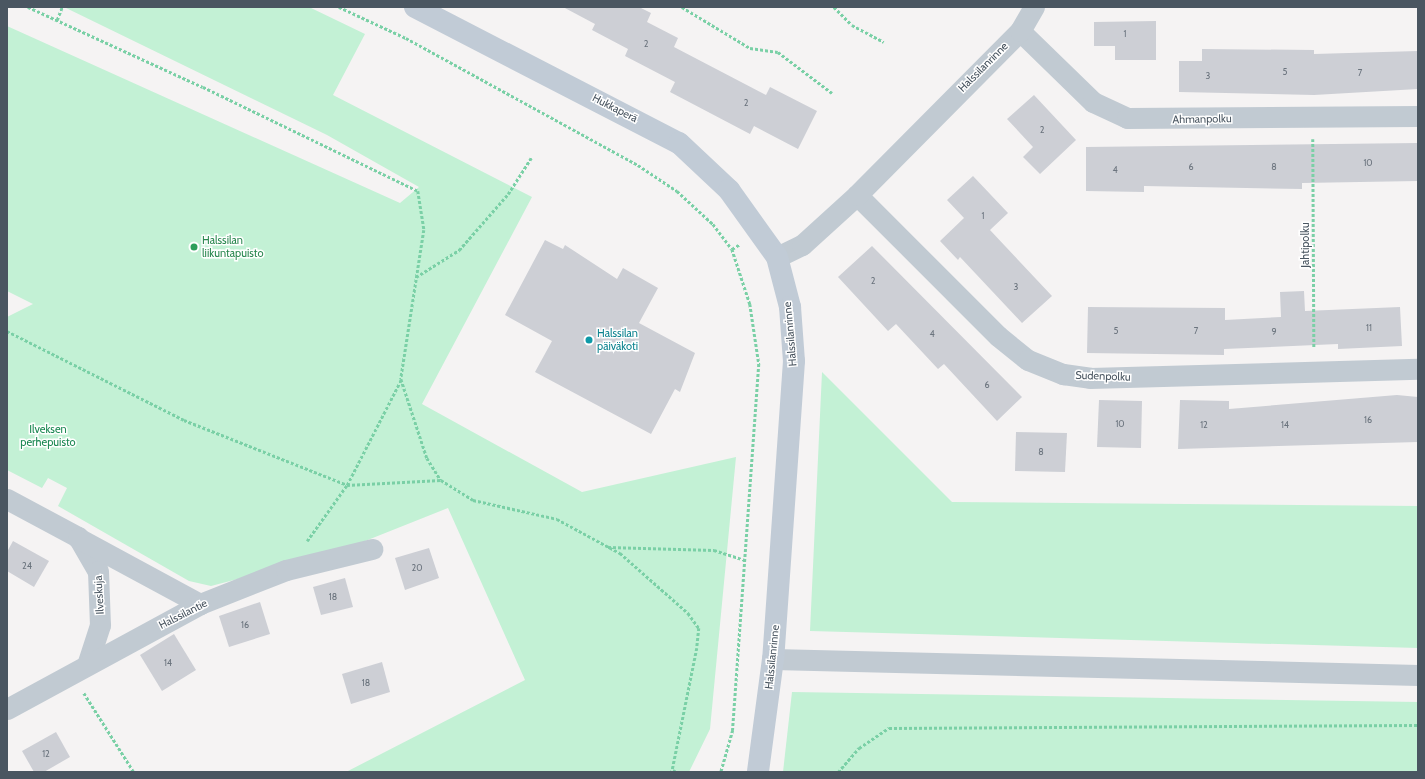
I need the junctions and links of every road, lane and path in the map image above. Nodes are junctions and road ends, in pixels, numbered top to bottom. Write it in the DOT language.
graph roads {
  1 [pos="28,7"];
  2 [pos="62,7"];
  3 [pos="339,7"];
  4 [pos="415,7"];
  5 [pos="682,7"];
  6 [pos="834,7"];
  7 [pos="1034,7"];
  8 [pos="57,20"];
  9 [pos="1020,31"];
  10 [pos="884,42"];
  11 [pos="832,92"];
  12 [pos="1418,116"];
  13 [pos="1312,118"];
  14 [pos="531,158"];
  15 [pos="857,195"];
  16 [pos="777,257"];
  17 [pos="416,278"];
  18 [pos="7,331"];
  19 [pos="1418,369"];
  20 [pos="1314,373"];
  21 [pos="402,379"];
  22 [pos="441,480"];
  23 [pos="348,485"];
  24 [pos="7,499"];
  25 [pos="78,537"];
  26 [pos="608,546"];
  27 [pos="372,550"];
  28 [pos="745,560"];
  29 [pos="286,570"];
  30 [pos="200,604"];
  31 [pos="773,659"];
  32 [pos="80,669"];
  33 [pos="1418,675"];
  34 [pos="7,709"];
  35 [pos="1418,724"];
  36 [pos="673,771"];
  37 [pos="134,772"];
  38 [pos="677,772"];
  39 [pos="721,772"];
  40 [pos="758,772"];
  41 [pos="838,772"];
  1 -- 8 [label="path"];
  2 -- 8 [label="path"];
  3 -- 28 [label="path"];
  4 -- 16 [label="street, Hukkaperä"];
  5 -- 11 [label="path"];
  6 -- 10 [label="path"];
  7 -- 9 [label="street, Halssilanrinne"];
  8 -- 17 [label="path"];
  9 -- 13 [label="street, Ahmanpolku"];
  9 -- 15 [label="street, Halssilanrinne"];
  12 -- 13 [label="street, Ahmanpolku"];
  13 -- 20 [label="path, Jahtipolku"];
  14 -- 17 [label="path"];
  15 -- 16 [label="street, Halssilanrinne"];
  15 -- 20 [label="street, Sudenpolku"];
  16 -- 31 [label="street, Halssilanrinne"];
  17 -- 21 [label="path"];
  18 -- 23 [label="path"];
  19 -- 20 [label="street, Sudenpolku"];
  21 -- 22 [label="path"];
  21 -- 23 [label="path"];
  22 -- 23 [label="path"];
  22 -- 26 [label="path"];
  23 -- 29 [label="path"];
  24 -- 25 [label="street"];
  25 -- 30 [label="street"];
  25 -- 32 [label="street, Ilveskuja"];
  26 -- 28 [label="path"];
  26 -- 36 [label="path"];
  27 -- 29 [label="street, Halssilantie"];
  28 -- 39 [label="path"];
  29 -- 30 [label="street, Halssilantie"];
  30 -- 32 [label="street, Halssilantie"];
  31 -- 33 [label="street"];
  31 -- 40 [label="street, Halssilanrinne"];
  32 -- 34 [label="street, Halssilantie"];
  32 -- 37 [label="path"];
  35 -- 41 [label="path"];
  36 -- 38 [label="path"];
}
